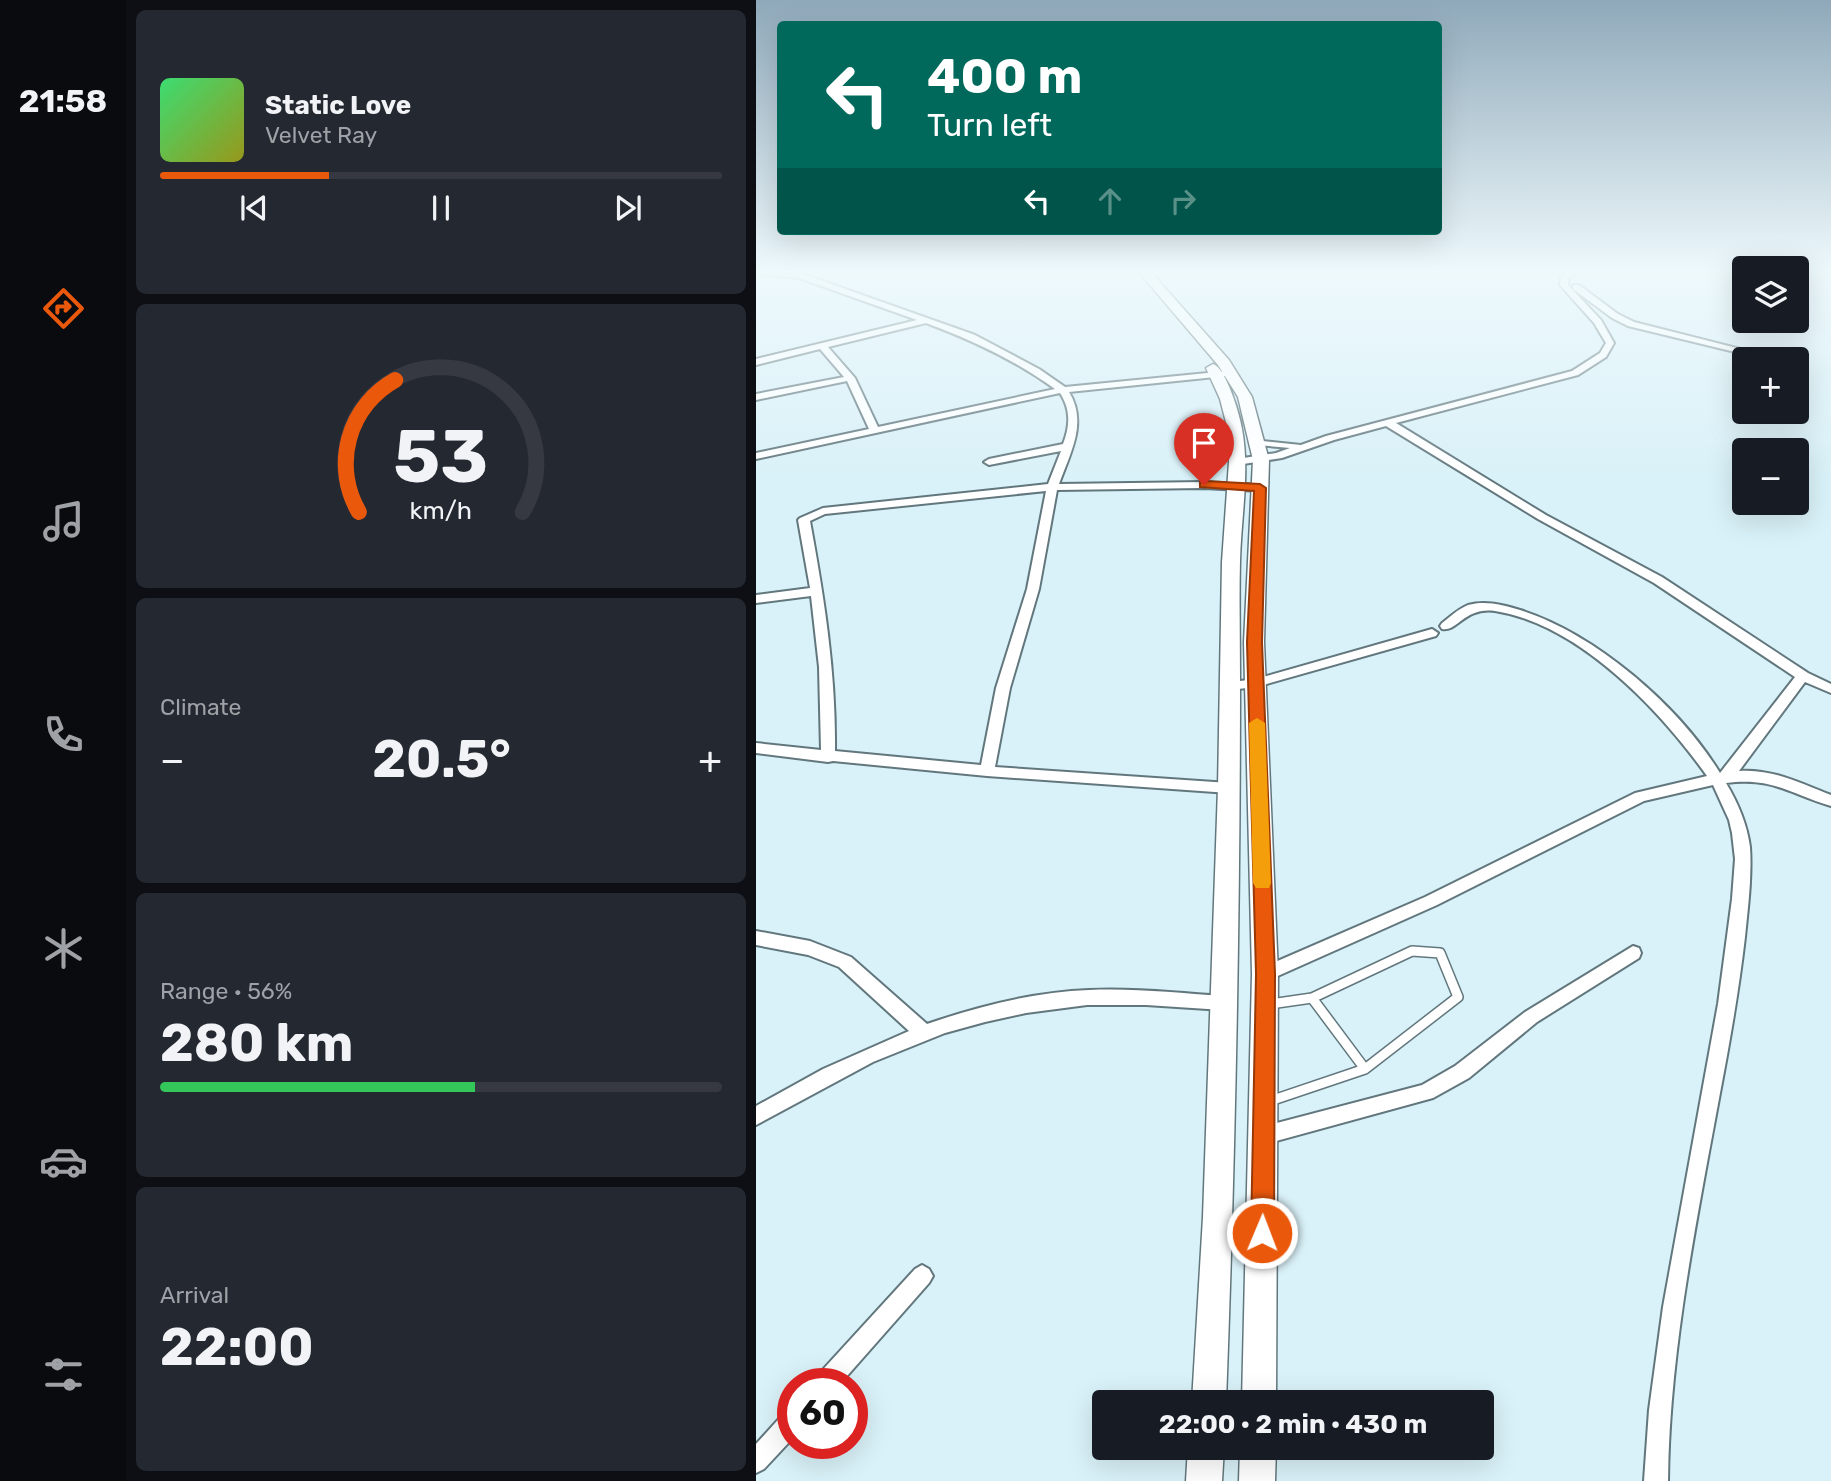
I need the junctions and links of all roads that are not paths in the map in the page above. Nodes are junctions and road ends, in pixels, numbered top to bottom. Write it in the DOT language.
graph roads {
  1 [pos="846,340"];
  2 [pos="978,340"];
  3 [pos="1193,340"];
  4 [pos="1198,340"];
  5 [pos="1609,340"];
  6 [pos="1698,340"];
  7 [pos="822,346"];
  8 [pos="1732,348"];
  9 [pos="756,362"];
  10 [pos="1223,373"];
  11 [pos="850,378"];
  12 [pos="1063,390"];
  13 [pos="756,397"];
  14 [pos="1390,424"];
  15 [pos="875,431"];
  16 [pos="1309,445"];
  17 [pos="1068,446"];
  18 [pos="1259,451"];
  19 [pos="756,456"];
  20 [pos="989,462"];
  21 [pos="1237,462"];
  22 [pos="1052,487"];
  23 [pos="1237,487"];
  24 [pos="1260,488"];
  25 [pos="818,591"];
  26 [pos="756,599"];
  27 [pos="1803,676"];
  28 [pos="1256,683"];
  29 [pos="1229,686"];
  30 [pos="1831,689"];
  31 [pos="756,748"];
  32 [pos="828,757"];
  33 [pos="987,771"];
  34 [pos="1722,778"];
  35 [pos="1229,788"];
  36 [pos="1831,801"];
  37 [pos="756,938"];
  38 [pos="1633,953"];
  39 [pos="1265,974"];
  40 [pos="1312,998"];
  41 [pos="1223,1003"];
  42 [pos="1264,1005"];
  43 [pos="923,1032"];
  44 [pos="1365,1069"];
  45 [pos="1263,1103"];
  46 [pos="756,1116"];
  47 [pos="1265,1135"];
  48 [pos="922,1276"];
  49 [pos="839,1368"];
  50 [pos="1210,1390"];
  51 [pos="1259,1390"];
  52 [pos="777,1438"];
  53 [pos="1205,1460"];
  54 [pos="1258,1460"];
  55 [pos="756,1461"];
  56 [pos="1204,1481"];
  57 [pos="1257,1481"];
  58 [pos="1656,1481"];
  1 -- 7 [label="street"];
  2 -- 12 [label="street"];
  3 -- 10 [label="main road"];
  4 -- 10 [label="main road"];
  5 -- 14 [label="street"];
  6 -- 8 [label="street"];
  7 -- 9 [label="street"];
  7 -- 11 [label="street"];
  10 -- 12 [label="street"];
  10 -- 18 [label="main road"];
  10 -- 21 [label="main road"];
  11 -- 13 [label="street"];
  11 -- 15 [label="street"];
  12 -- 15 [label="street"];
  12 -- 17 [label="street"];
  14 -- 16 [label="street"];
  14 -- 27 [label="street"];
  15 -- 19 [label="street"];
  16 -- 18 [label="street"];
  16 -- 18 [label="street"];
  17 -- 20 [label="street"];
  17 -- 22 [label="street"];
  18 -- 21 [label="street"];
  18 -- 24 [label="main road"];
  21 -- 23 [label="main road"];
  22 -- 23 [label="street"];
  22 -- 25 [label="street"];
  22 -- 33 [label="street"];
  23 -- 24 [label="street"];
  23 -- 29 [label="main road"];
  24 -- 28 [label="main road"];
  25 -- 26 [label="street"];
  25 -- 32 [label="street"];
  27 -- 30 [label="street"];
  27 -- 34 [label="street"];
  28 -- 29 [label="street"];
  28 -- 34 [label="street"];
  28 -- 39 [label="main road"];
  29 -- 35 [label="main road"];
  31 -- 32 [label="street"];
  32 -- 33 [label="street"];
  33 -- 35 [label="street"];
  34 -- 36 [label="street"];
  34 -- 39 [label="street"];
  34 -- 58 [label="street"];
  35 -- 41 [label="main road"];
  37 -- 43 [label="street"];
  38 -- 47 [label="street"];
  39 -- 42 [label="main road"];
  40 -- 42 [label="lane"];
  40 -- 44 [label="lane"];
  40 -- 44 [label="lane"];
  41 -- 43 [label="street"];
  41 -- 50 [label="main road"];
  42 -- 45 [label="main road"];
  43 -- 46 [label="street"];
  44 -- 45 [label="lane"];
  45 -- 47 [label="main road"];
  47 -- 51 [label="main road"];
  48 -- 49 [label="street"];
  52 -- 55 [label="street"];
  53 -- 56 [label="main road"];
  54 -- 57 [label="main road"];
}
